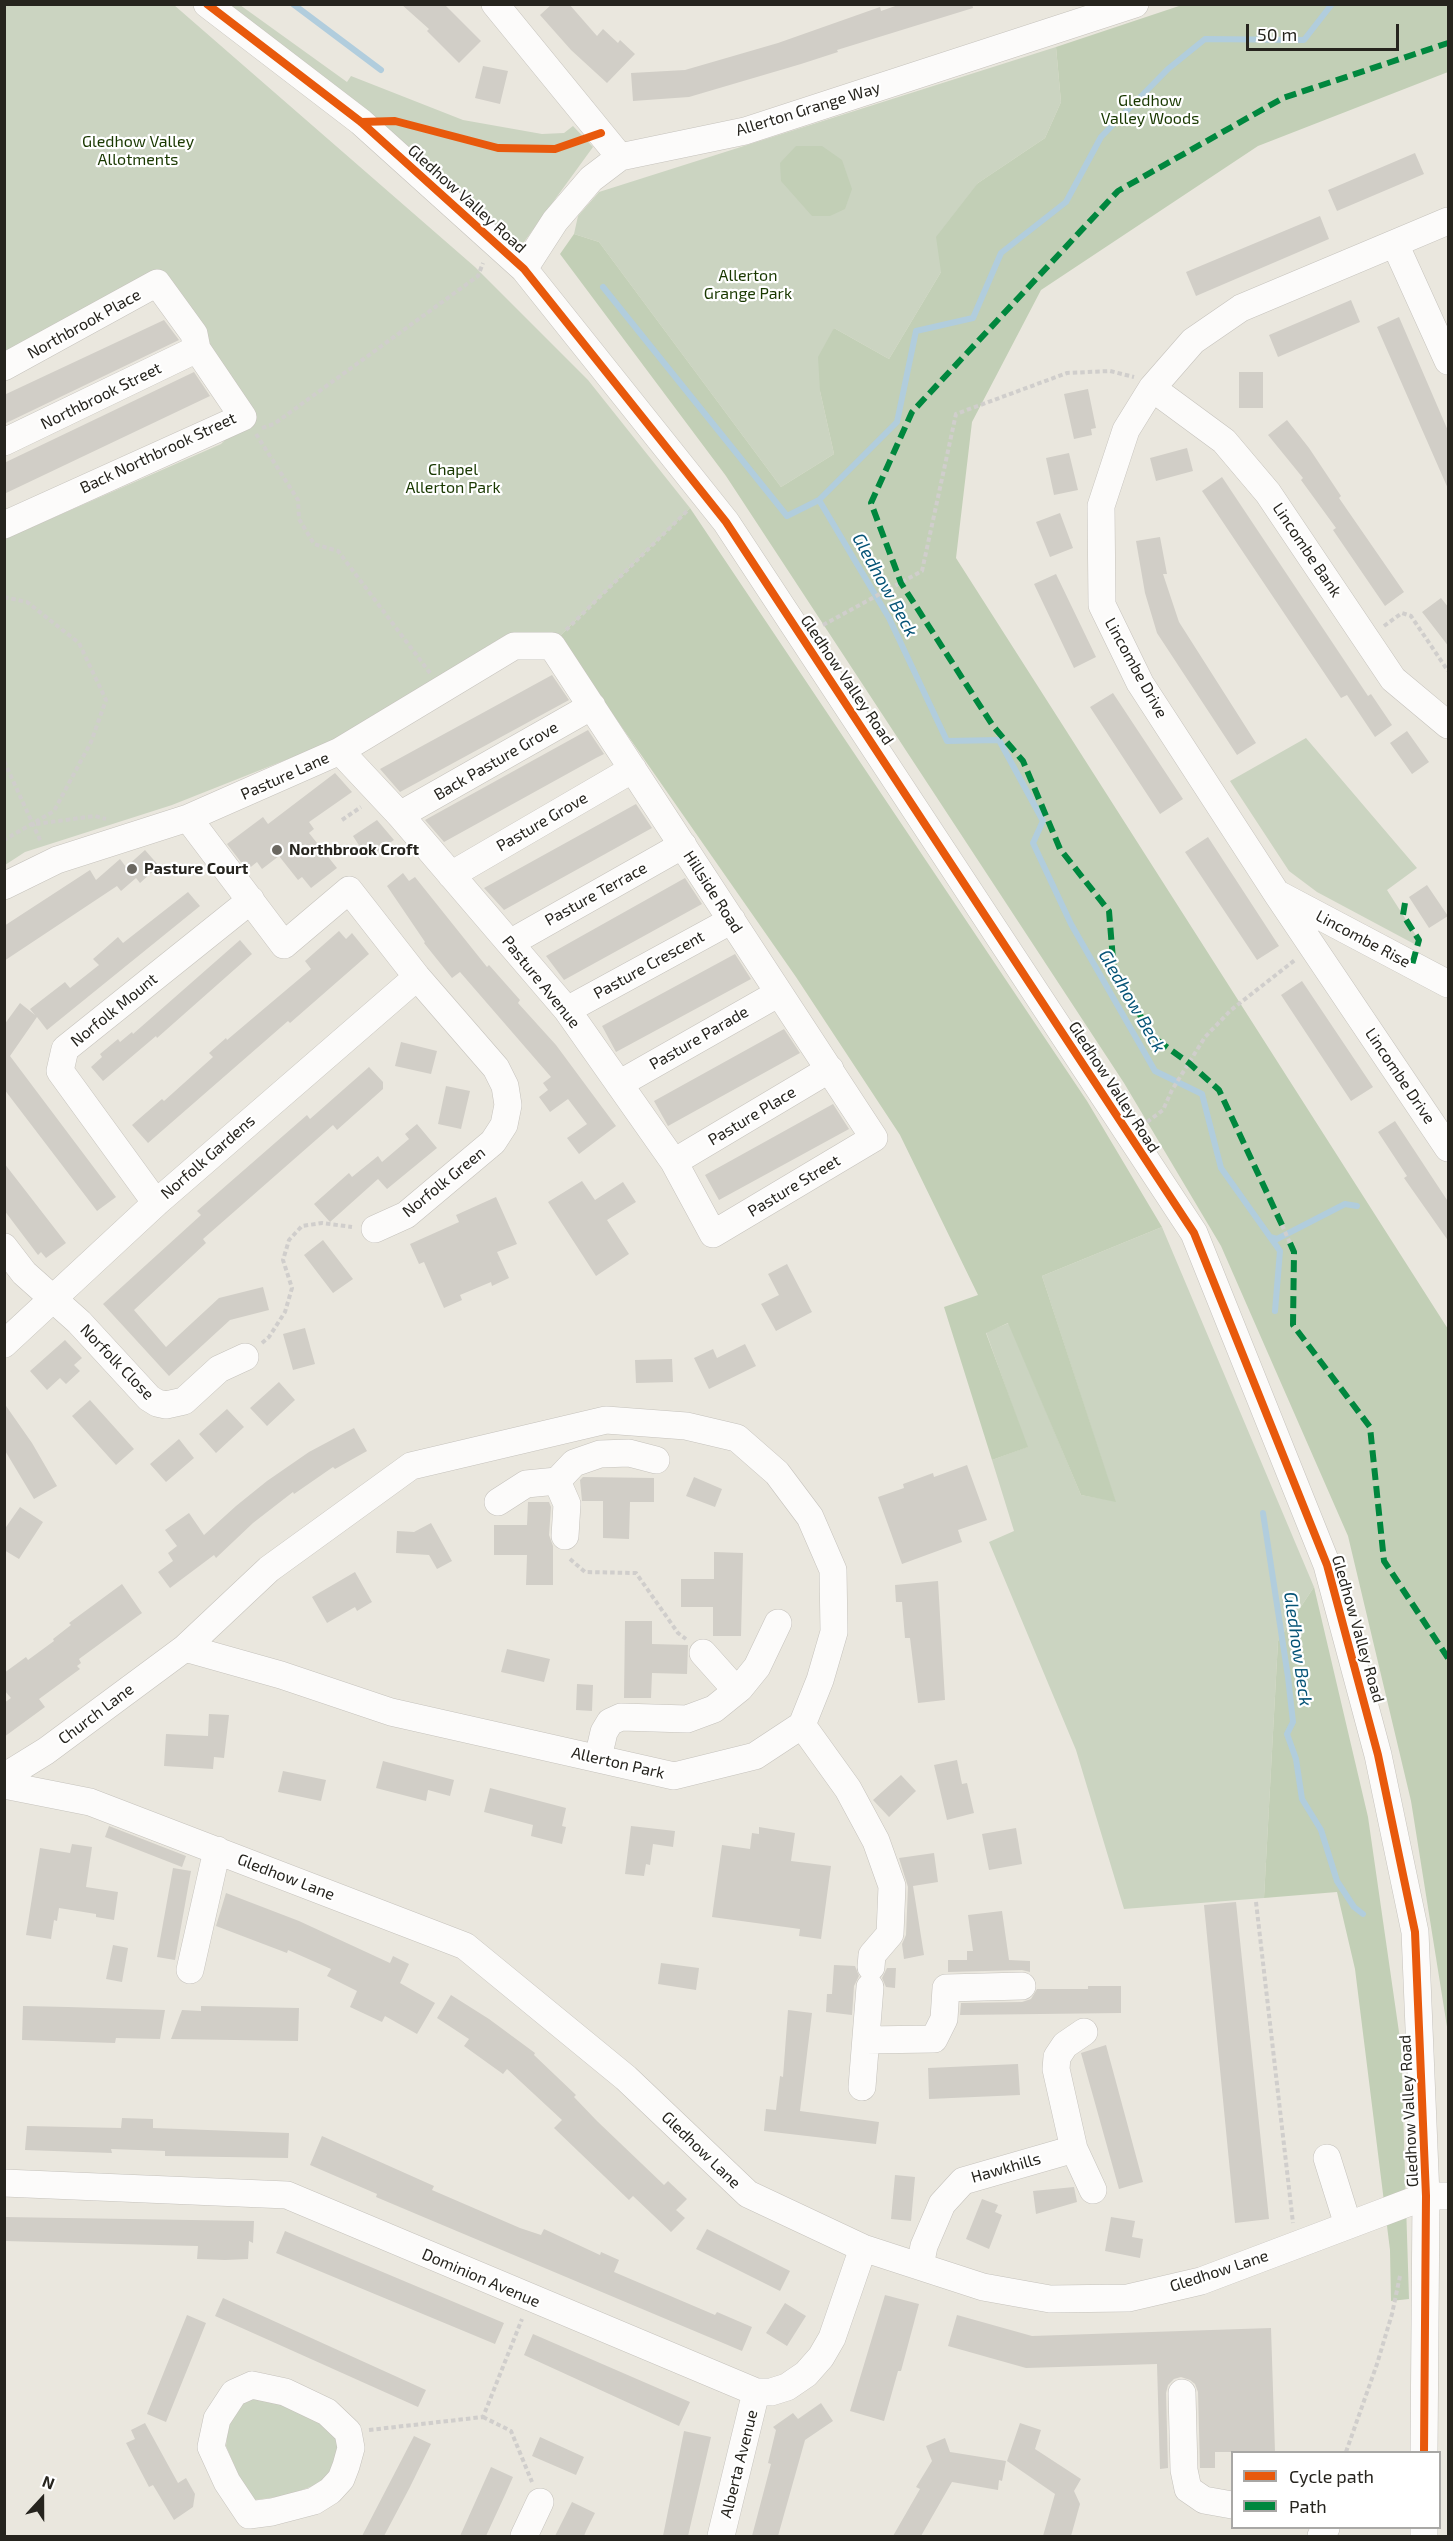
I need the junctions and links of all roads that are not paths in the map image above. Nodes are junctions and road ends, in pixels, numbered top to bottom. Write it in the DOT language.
graph roads {
  1 [pos="207,4"];
  2 [pos="495,4"];
  3 [pos="1135,4"];
  4 [pos="620,157"];
  5 [pos="1449,221"];
  6 [pos="1395,244"];
  7 [pos="524,269"];
  8 [pos="197,350"];
  9 [pos="1449,361"];
  10 [pos="4,367"];
  11 [pos="1147,385"];
  12 [pos="4,442"];
  13 [pos="4,525"];
  14 [pos="552,646"];
  15 [pos="592,706"];
  16 [pos="1449,725"];
  17 [pos="340,752"];
  18 [pos="633,769"];
  19 [pos="400,815"];
  20 [pos="188,818"];
  21 [pos="683,845"];
  22 [pos="451,875"];
  23 [pos="4,886"];
  24 [pos="1277,894"];
  25 [pos="251,900"];
  26 [pos="732,920"];
  27 [pos="510,943"];
  28 [pos="417,977"];
  29 [pos="1449,984"];
  30 [pos="779,993"];
  31 [pos="567,1010"];
  32 [pos="830,1069"];
  33 [pos="619,1084"];
  34 [pos="874,1138"];
  35 [pos="1449,1148"];
  36 [pos="674,1162"];
  37 [pos="156,1203"];
  38 [pos="375,1229"];
  39 [pos="713,1234"];
  40 [pos="4,1247"];
  41 [pos="52,1299"];
  42 [pos="4,1344"];
  43 [pos="245,1357"];
  44 [pos="520,1440"];
  45 [pos="656,1460"];
  46 [pos="557,1481"];
  47 [pos="526,1484"];
  48 [pos="498,1502"];
  49 [pos="566,1536"];
  50 [pos="778,1623"];
  51 [pos="185,1648"];
  52 [pos="703,1653"];
  53 [pos="736,1690"];
  54 [pos="802,1725"];
  55 [pos="598,1758"];
  56 [pos="4,1778"];
  57 [pos="4,1785"];
  58 [pos="217,1850"];
  59 [pos="190,1970"];
  60 [pos="1022,1986"];
  61 [pos="1084,2032"];
  62 [pos="866,2040"];
  63 [pos="862,2087"];
  64 [pos="1074,2149"];
  65 [pos="1327,2158"];
  66 [pos="4,2182"];
  67 [pos="1093,2190"];
  68 [pos="1437,2196"];
  69 [pos="1348,2225"];
  70 [pos="863,2248"];
  71 [pos="920,2266"];
  72 [pos="756,2392"];
  73 [pos="1182,2392"];
  74 [pos="1424,2451"];
  75 [pos="540,2502"];
  76 [pos="1231,2505"];
  77 [pos="244,2526"];
  78 [pos="524,2536"];
  79 [pos="721,2536"];
  1 -- 7 [label="street, Gledhow Valley Road"];
  2 -- 4 [label="street"];
  3 -- 4 [label="street, Allerton Grange Way"];
  4 -- 7 [label="street, Allerton Grange Way"];
  5 -- 6 [label="street, Lincombe Drive"];
  6 -- 9 [label="street"];
  6 -- 11 [label="street, Lincombe Drive"];
  7 -- 68 [label="street, Gledhow Valley Road"];
  8 -- 10 [label="street, Northbrook Place"];
  8 -- 12 [label="street, Northbrook Street"];
  8 -- 13 [label="street, Back Northbrook Street"];
  11 -- 16 [label="street, Lincombe Bank"];
  11 -- 24 [label="street, Lincombe Drive"];
  14 -- 15 [label="street, Hillside Road"];
  14 -- 17 [label="street, Pasture Lane"];
  15 -- 18 [label="street, Hillside Road"];
  15 -- 19 [label="street, Back Pasture Grove"];
  17 -- 19 [label="street, Pasture Avenue"];
  17 -- 20 [label="street, Pasture Lane"];
  18 -- 21 [label="street, Hillside Road"];
  18 -- 22 [label="street, Pasture Grove"];
  19 -- 22 [label="street, Pasture Avenue"];
  20 -- 23 [label="street, Pasture Lane"];
  20 -- 25 [label="street"];
  21 -- 26 [label="street, Hillside Road"];
  21 -- 27 [label="street, Pasture Terrace"];
  22 -- 27 [label="street, Pasture Avenue"];
  24 -- 29 [label="street, Lincombe Rise"];
  24 -- 35 [label="street, Lincombe Drive"];
  25 -- 28 [label="street, Norfolk Green"];
  25 -- 37 [label="street, Norfolk Mount"];
  26 -- 30 [label="street, Hillside Road"];
  26 -- 31 [label="street, Pasture Crescent"];
  27 -- 31 [label="street, Pasture Avenue"];
  28 -- 37 [label="street, Norfolk Gardens"];
  28 -- 38 [label="street, Norfolk Green"];
  30 -- 32 [label="street, Hillside Road"];
  30 -- 33 [label="street, Pasture Parade"];
  31 -- 33 [label="street, Pasture Avenue"];
  32 -- 34 [label="street, Hillside Road"];
  32 -- 36 [label="street, Pasture Place"];
  33 -- 36 [label="street, Pasture Avenue"];
  34 -- 39 [label="street, Pasture Street"];
  36 -- 39 [label="street, Pasture Avenue"];
  37 -- 41 [label="street, Norfolk Gardens"];
  40 -- 41 [label="street, Norfolk Close"];
  41 -- 42 [label="street, Norfolk Gardens"];
  41 -- 43 [label="street, Norfolk Close"];
  44 -- 47 [label="street"];
  44 -- 51 [label="street"];
  44 -- 54 [label="street"];
  45 -- 46 [label="street"];
  46 -- 47 [label="street"];
  46 -- 49 [label="street"];
  47 -- 48 [label="street"];
  50 -- 53 [label="street"];
  51 -- 55 [label="street, Allerton Park"];
  51 -- 56 [label="street, Church Lane"];
  52 -- 53 [label="street"];
  53 -- 55 [label="street"];
  54 -- 55 [label="street, Allerton Park"];
  54 -- 62 [label="street"];
  57 -- 58 [label="street, Gledhow Lane"];
  58 -- 59 [label="street"];
  58 -- 70 [label="street, Gledhow Lane"];
  60 -- 62 [label="street"];
  61 -- 64 [label="street"];
  62 -- 63 [label="street"];
  64 -- 67 [label="street"];
  64 -- 71 [label="street, Hawkhills"];
  65 -- 69 [label="street"];
  66 -- 72 [label="street, Dominion Avenue"];
  68 -- 69 [label="street, Gledhow Lane"];
  68 -- 74 [label="street, Gledhow Valley Road"];
  69 -- 71 [label="street, Gledhow Lane"];
  70 -- 71 [label="street, Gledhow Lane"];
  70 -- 72 [label="street"];
  72 -- 79 [label="street, Alberta Avenue"];
  73 -- 76 [label="street"];
  75 -- 78 [label="street"];
  77 -- 77 [label="street"];
}
